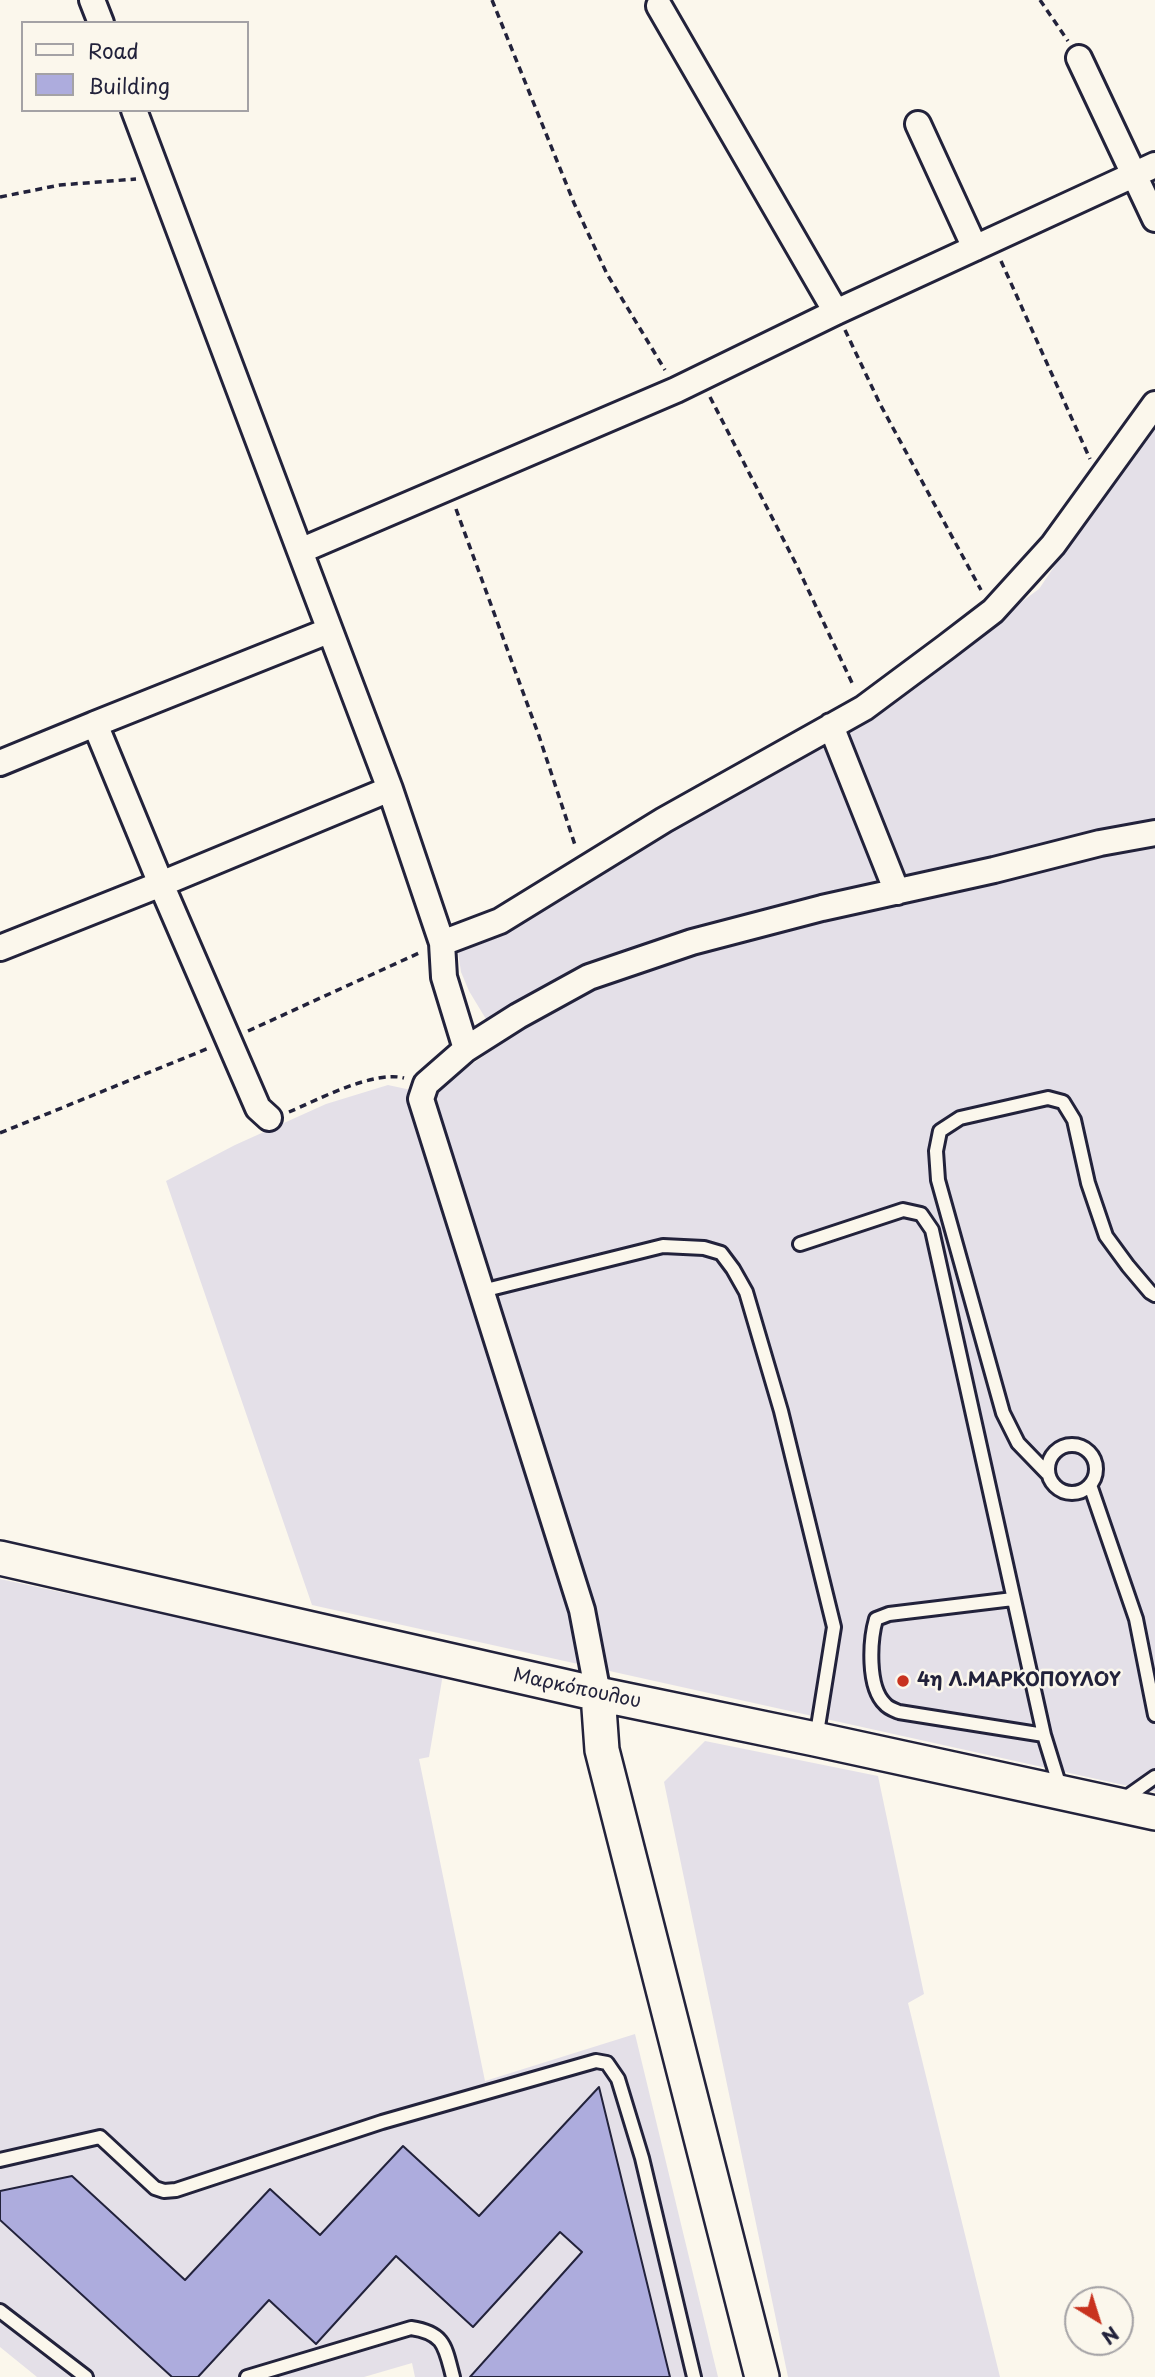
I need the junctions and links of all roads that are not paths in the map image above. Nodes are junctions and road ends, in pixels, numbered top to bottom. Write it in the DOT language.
graph roads {
  1 [pos="92,0"];
  2 [pos="659,6"];
  3 [pos="100,21"];
  4 [pos="1079,58"];
  5 [pos="135,112"];
  6 [pos="918,124"];
  7 [pos="1144,170"];
  8 [pos="1155,219"];
  9 [pos="984,245"];
  10 [pos="836,313"];
  11 [pos="1155,404"];
  12 [pos="300,551"];
  13 [pos="328,631"];
  14 [pos="95,724"];
  15 [pos="831,726"];
  16 [pos="0,763"];
  17 [pos="390,789"];
  18 [pos="1155,833"];
  19 [pos="161,884"];
  20 [pos="897,892"];
  21 [pos="442,943"];
  22 [pos="0,948"];
  23 [pos="466,1049"];
  24 [pos="269,1118"];
  25 [pos="800,1244"];
  26 [pos="481,1291"];
  27 [pos="1155,1295"];
  28 [pos="1048,1472"];
  29 [pos="1090,1485"];
  30 [pos="0,1558"];
  31 [pos="1013,1599"];
  32 [pos="598,1694"];
  33 [pos="1155,1715"];
  34 [pos="1044,1735"];
  35 [pos="816,1739"];
  36 [pos="1155,1777"];
  37 [pos="1063,1794"];
  38 [pos="1116,1805"];
  39 [pos="1155,1813"];
  40 [pos="0,2160"];
  41 [pos="0,2311"];
  42 [pos="86,2377"];
  43 [pos="247,2377"];
  44 [pos="453,2377"];
  45 [pos="694,2377"];
  46 [pos="762,2377"];
  1 -- 3 [label="street"];
  2 -- 10 [label="street"];
  4 -- 7 [label="street"];
  5 -- 12 [label="street"];
  6 -- 9 [label="street"];
  7 -- 8 [label="street"];
  7 -- 9 [label="street"];
  9 -- 10 [label="street"];
  10 -- 12 [label="street"];
  11 -- 15 [label="street"];
  12 -- 13 [label="street"];
  13 -- 14 [label="street"];
  13 -- 17 [label="street"];
  14 -- 16 [label="street"];
  14 -- 19 [label="street"];
  15 -- 20 [label="street"];
  15 -- 21 [label="street"];
  17 -- 19 [label="street"];
  17 -- 21 [label="street"];
  18 -- 20 [label="street"];
  19 -- 22 [label="street"];
  19 -- 24 [label="street"];
  20 -- 23 [label="street"];
  21 -- 23 [label="street"];
  23 -- 26 [label="street"];
  25 -- 31 [label="lane"];
  26 -- 32 [label="street"];
  26 -- 35 [label="lane"];
  27 -- 28 [label="lane"];
  28 -- 29 [label="lane"];
  28 -- 29 [label="lane"];
  29 -- 33 [label="lane"];
  30 -- 32 [label="main road, Μαρκόπουλου"];
  31 -- 34 [label="lane"];
  31 -- 34 [label="lane"];
  32 -- 35 [label="main road, Μαρκόπουλου"];
  32 -- 46 [label="main road"];
  34 -- 37 [label="lane"];
  35 -- 37 [label="main road, Μαρκόπουλου"];
  36 -- 38 [label="lane"];
  37 -- 38 [label="main road, Μαρκόπουλου"];
  38 -- 39 [label="main road, Μαρκόπουλου"];
  40 -- 45 [label="lane"];
  41 -- 42 [label="lane"];
  43 -- 44 [label="lane"];
}
